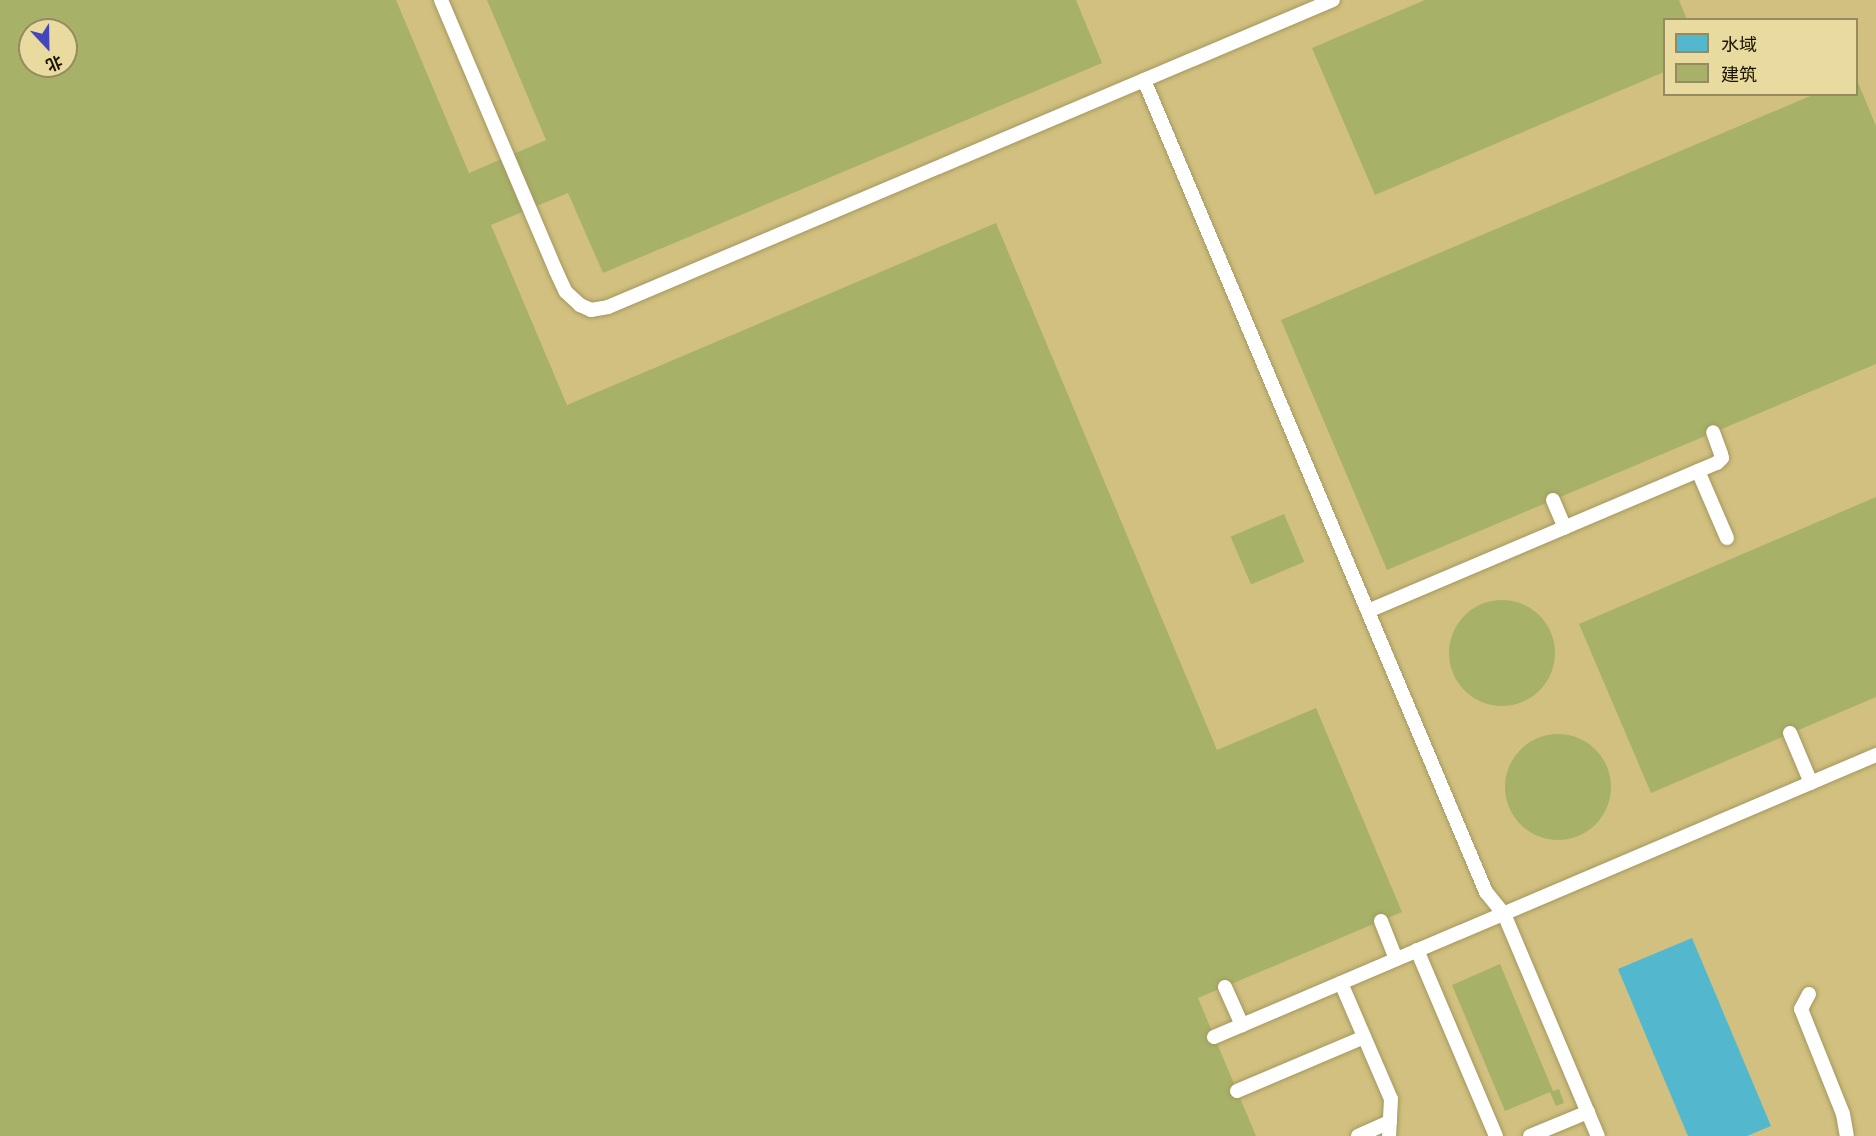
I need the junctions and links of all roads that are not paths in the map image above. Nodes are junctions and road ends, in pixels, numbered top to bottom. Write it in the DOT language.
graph roads {
  1 [pos="441,0"];
  2 [pos="1333,0"];
  3 [pos="1144,80"];
  4 [pos="1713,432"];
  5 [pos="1698,471"];
  6 [pos="1552,500"];
  7 [pos="1565,528"];
  8 [pos="1727,538"];
  9 [pos="1368,611"];
  10 [pos="1790,733"];
  11 [pos="1876,755"];
  12 [pos="1811,783"];
  13 [pos="1504,914"];
  14 [pos="1381,921"];
  15 [pos="1417,950"];
  16 [pos="1396,959"];
  17 [pos="1341,983"];
  18 [pos="1226,987"];
  19 [pos="1809,994"];
  20 [pos="1242,1025"];
  21 [pos="1214,1037"];
  22 [pos="1364,1037"];
  23 [pos="1236,1091"];
  24 [pos="1587,1112"];
  25 [pos="1389,1129"];
  26 [pos="1358,1136"];
  27 [pos="1496,1136"];
  28 [pos="1530,1136"];
  29 [pos="1598,1136"];
  30 [pos="1847,1136"];
  1 -- 3 [label="lane"];
  2 -- 3 [label="lane"];
  3 -- 9 [label="lane"];
  4 -- 5 [label="lane"];
  5 -- 7 [label="lane"];
  5 -- 8 [label="lane"];
  6 -- 7 [label="lane"];
  7 -- 9 [label="lane"];
  9 -- 13 [label="lane"];
  10 -- 12 [label="lane"];
  11 -- 12 [label="lane"];
  12 -- 13 [label="lane"];
  13 -- 15 [label="lane"];
  13 -- 24 [label="lane"];
  14 -- 16 [label="lane"];
  15 -- 16 [label="lane"];
  15 -- 27 [label="lane"];
  16 -- 17 [label="lane"];
  17 -- 20 [label="lane"];
  17 -- 22 [label="lane"];
  18 -- 20 [label="lane"];
  19 -- 30 [label="lane"];
  20 -- 21 [label="lane"];
  22 -- 23 [label="lane"];
  22 -- 25 [label="lane"];
  24 -- 28 [label="lane"];
  24 -- 29 [label="lane"];
  25 -- 26 [label="lane"];
}
